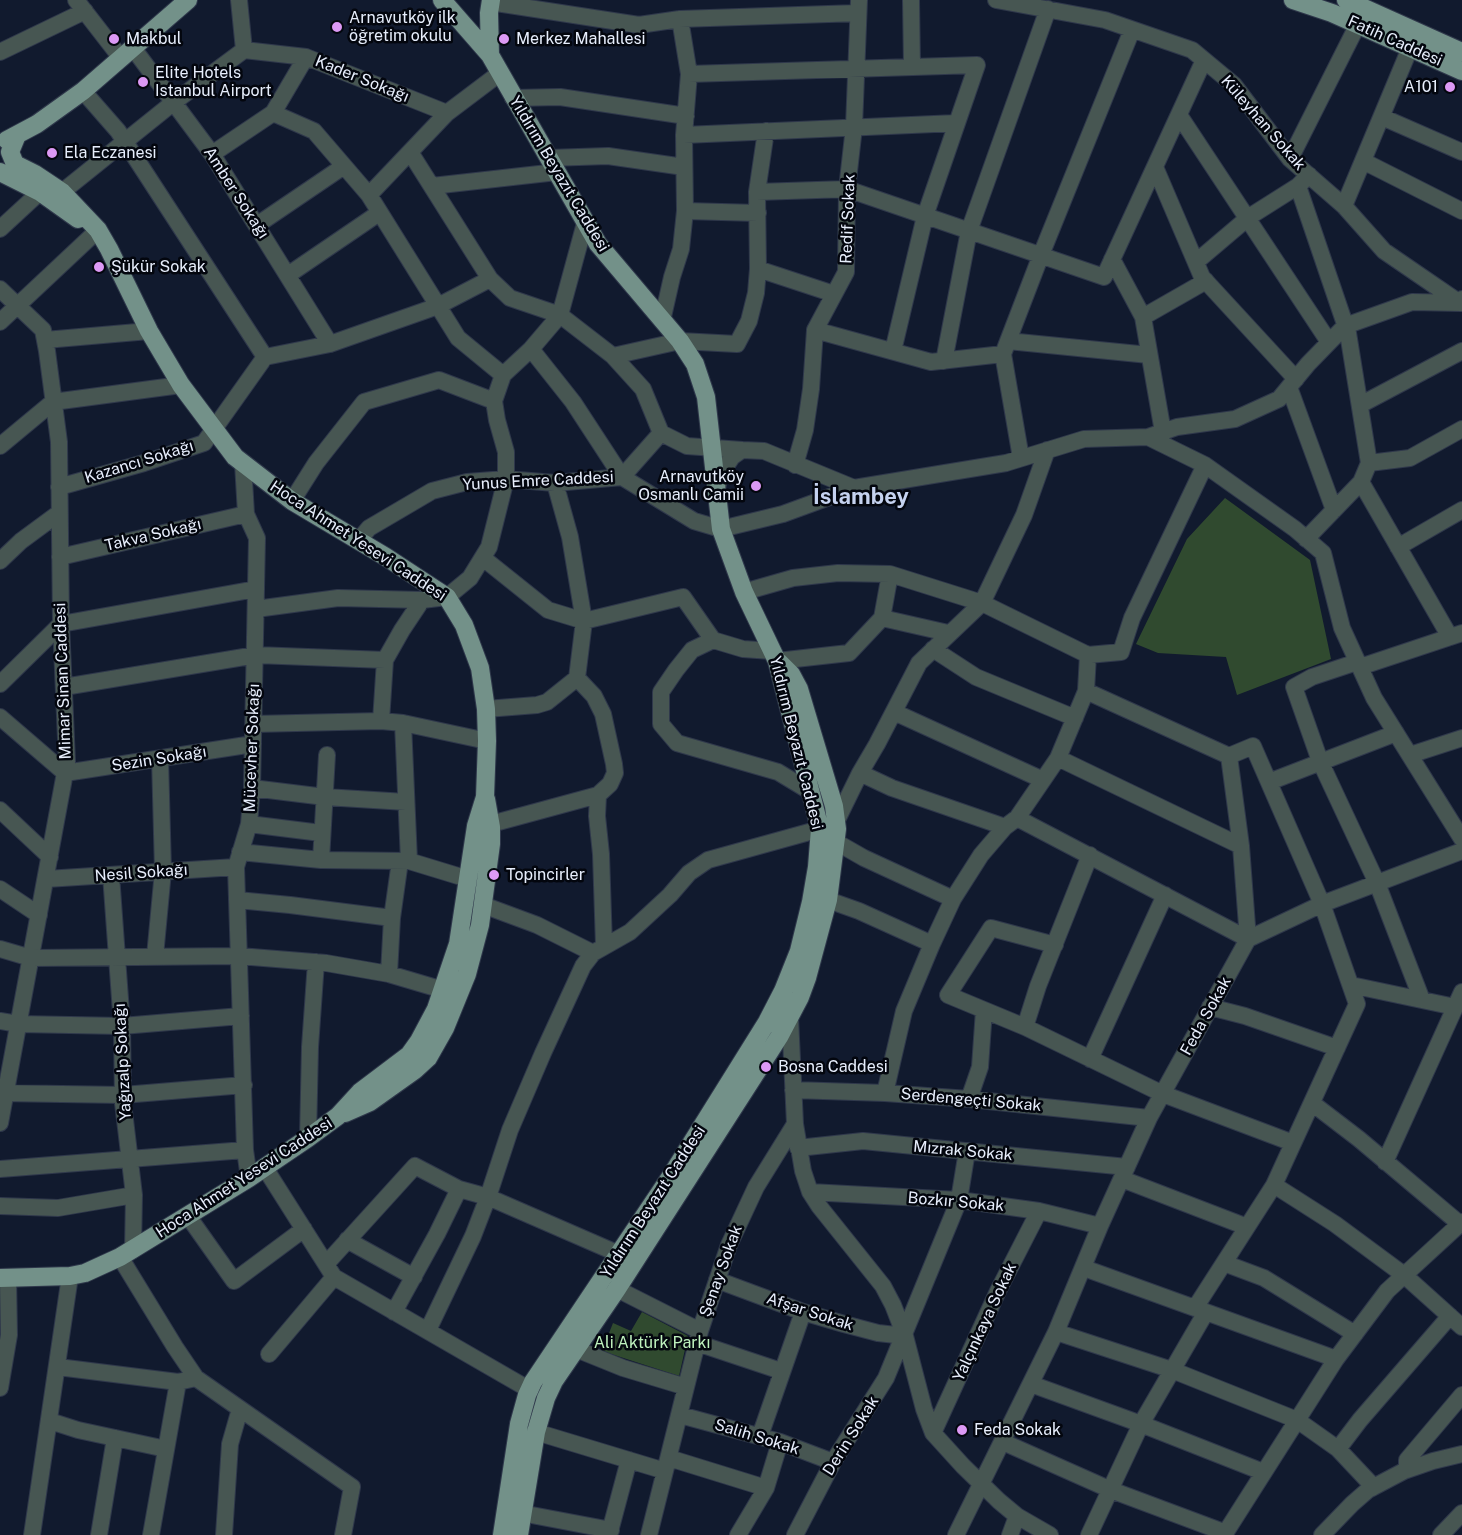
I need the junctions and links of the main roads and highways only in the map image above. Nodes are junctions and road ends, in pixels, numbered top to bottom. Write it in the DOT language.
graph roads {
  1 [pos="188,0"];
  2 [pos="442,0"];
  3 [pos="1293,0"];
  4 [pos="1346,0"];
  5 [pos="490,5"];
  6 [pos="458,20"];
  7 [pos="1462,52"];
  8 [pos="490,55"];
  9 [pos="1462,71"];
  10 [pos="17,135"];
  11 [pos="0,144"];
  12 [pos="5,165"];
  13 [pos="98,230"];
  14 [pos="775,656"];
  15 [pos="485,797"];
  16 [pos="828,825"];
  17 [pos="338,1116"];
  18 [pos="4,1278"];
  19 [pos="502,1535"];
  20 [pos="519,1535"];
  1 -- 10 [label="main road"];
  2 -- 6 [label="main road, Yıldırım Beyazıt Caddesi"];
  3 -- 9 [label="main road, Fatih Caddesi"];
  4 -- 7 [label="main road"];
  5 -- 6 [label="main road"];
  5 -- 8 [label="main road"];
  6 -- 8 [label="main road, Yıldırım Beyazıt Caddesi"];
  8 -- 14 [label="main road, Yıldırım Beyazıt Caddesi"];
  10 -- 11 [label="main road"];
  10 -- 12 [label="main road"];
  12 -- 13 [label="main road"];
  12 -- 13 [label="main road, Hoca Ahmet Yesevi Caddesi"];
  13 -- 15 [label="main road, Hoca Ahmet Yesevi Caddesi"];
  14 -- 16 [label="main road, Yıldırım Beyazıt Caddesi"];
  14 -- 16 [label="main road"];
  15 -- 17 [label="main road, Hoca Ahmet Yesevi Caddesi"];
  15 -- 17 [label="main road"];
  16 -- 19 [label="main road, Yıldırım Beyazıt Caddesi"];
  16 -- 20 [label="main road"];
  17 -- 18 [label="main road, Hoca Ahmet Yesevi Caddesi"];
}
